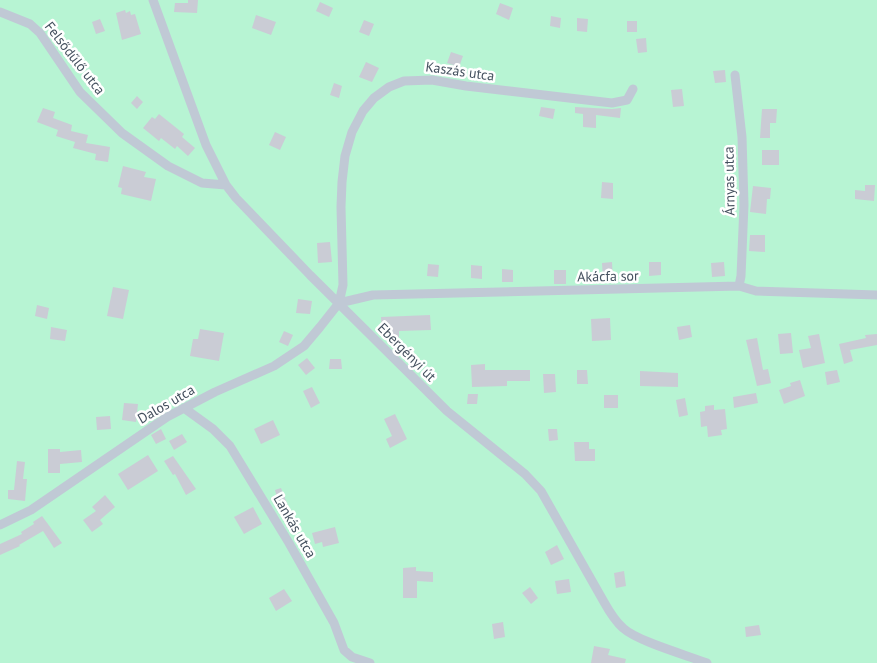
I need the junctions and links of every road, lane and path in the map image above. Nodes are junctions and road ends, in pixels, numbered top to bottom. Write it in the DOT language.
graph roads {
  1 [pos="153,0"];
  2 [pos="0,12"];
  3 [pos="735,75"];
  4 [pos="633,89"];
  5 [pos="226,185"];
  6 [pos="738,286"];
  7 [pos="877,295"];
  8 [pos="339,303"];
  9 [pos="184,408"];
  10 [pos="0,525"];
  11 [pos="370,663"];
  12 [pos="707,663"];
  1 -- 5 [label="street, Ebergényi út"];
  2 -- 5 [label="street, Felsődűlő utca"];
  3 -- 6 [label="street, Árnyas utca"];
  4 -- 8 [label="street, Kaszás utca"];
  5 -- 8 [label="street, Ebergényi út"];
  6 -- 7 [label="street, Akácfa sor"];
  6 -- 8 [label="street, Akácfa sor"];
  8 -- 9 [label="street, Dalos utca"];
  8 -- 12 [label="street, Ebergényi út"];
  9 -- 10 [label="street, Dalos utca"];
  9 -- 11 [label="street, Lankás utca"];
}
